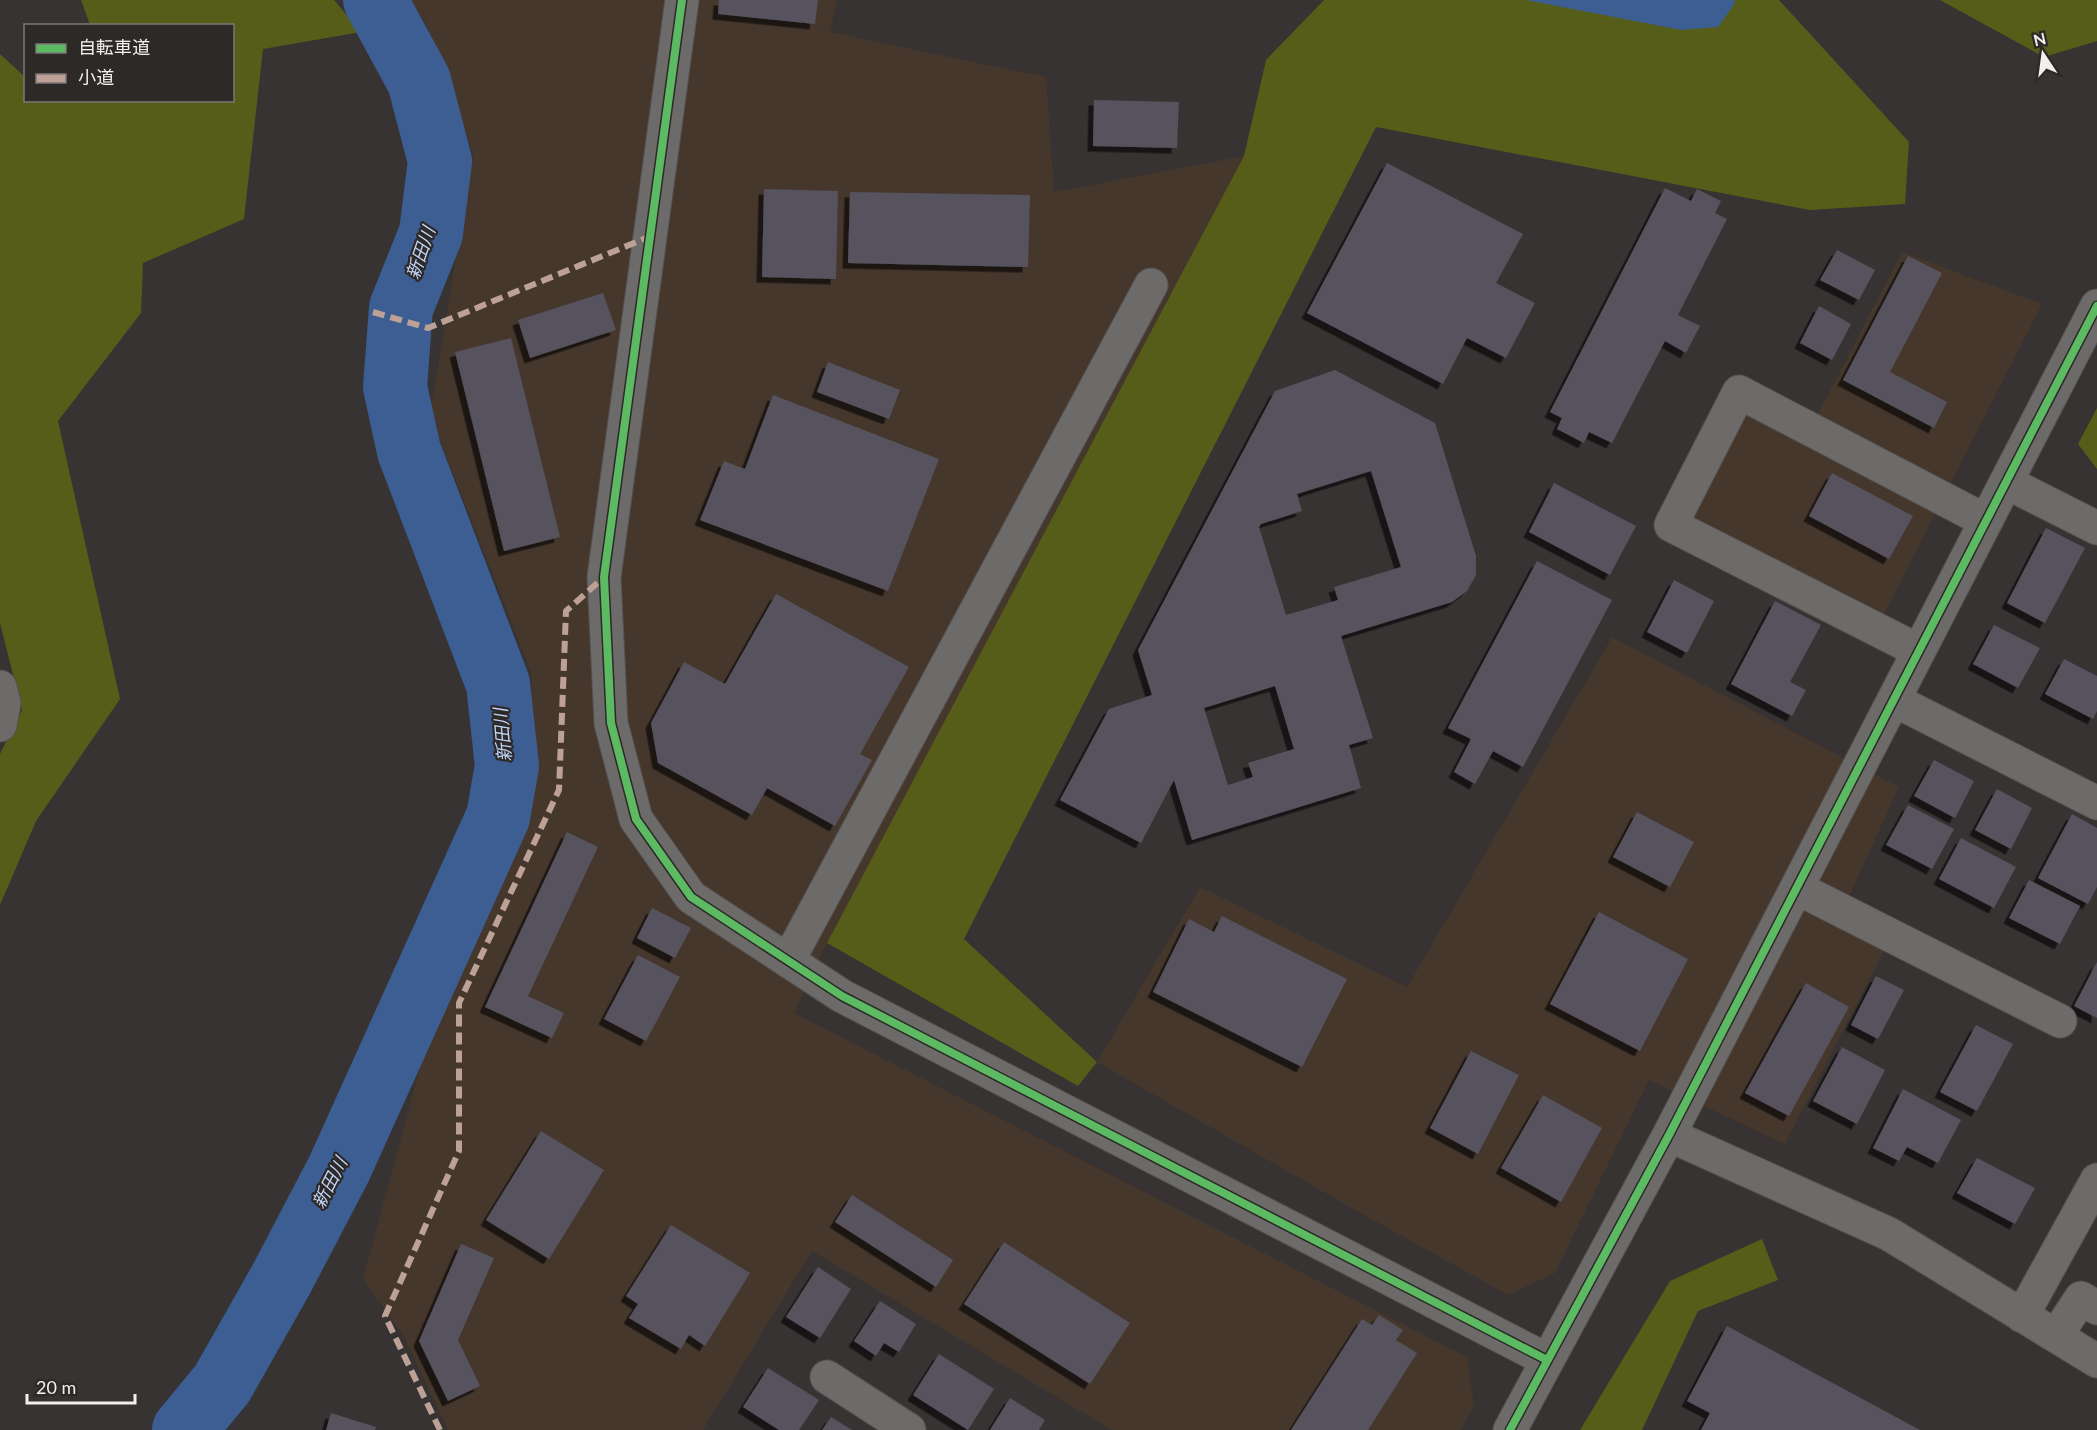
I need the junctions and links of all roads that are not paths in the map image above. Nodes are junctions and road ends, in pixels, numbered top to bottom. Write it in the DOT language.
graph roads {
  1 [pos="682,0"];
  2 [pos="1151,285"];
  3 [pos="2097,306"];
  4 [pos="2006,482"];
  5 [pos="1986,521"];
  6 [pos="2097,528"];
  7 [pos="1919,651"];
  8 [pos="0,687"];
  9 [pos="1894,700"];
  10 [pos="0,725"];
  11 [pos="2097,803"];
  12 [pos="1797,888"];
  13 [pos="788,961"];
  14 [pos="2060,1021"];
  15 [pos="1669,1135"];
  16 [pos="2097,1180"];
  17 [pos="2097,1308"];
  18 [pos="2022,1316"];
  19 [pos="2055,1336"];
  20 [pos="1547,1360"];
  21 [pos="2097,1361"];
  22 [pos="827,1377"];
  23 [pos="909,1430"];
  24 [pos="1510,1430"];
  1 -- 13 [label="street"];
  2 -- 13 [label="street"];
  3 -- 4 [label="street"];
  4 -- 5 [label="street"];
  4 -- 6 [label="street"];
  5 -- 7 [label="street"];
  5 -- 7 [label="street"];
  7 -- 9 [label="street"];
  8 -- 10 [label="street"];
  9 -- 11 [label="street"];
  9 -- 12 [label="street"];
  12 -- 14 [label="street"];
  12 -- 15 [label="street"];
  13 -- 20 [label="street"];
  15 -- 18 [label="street"];
  15 -- 20 [label="street"];
  16 -- 18 [label="street"];
  17 -- 19 [label="street"];
  18 -- 19 [label="street"];
  19 -- 21 [label="street"];
  20 -- 24 [label="street"];
  22 -- 23 [label="street"];
}
